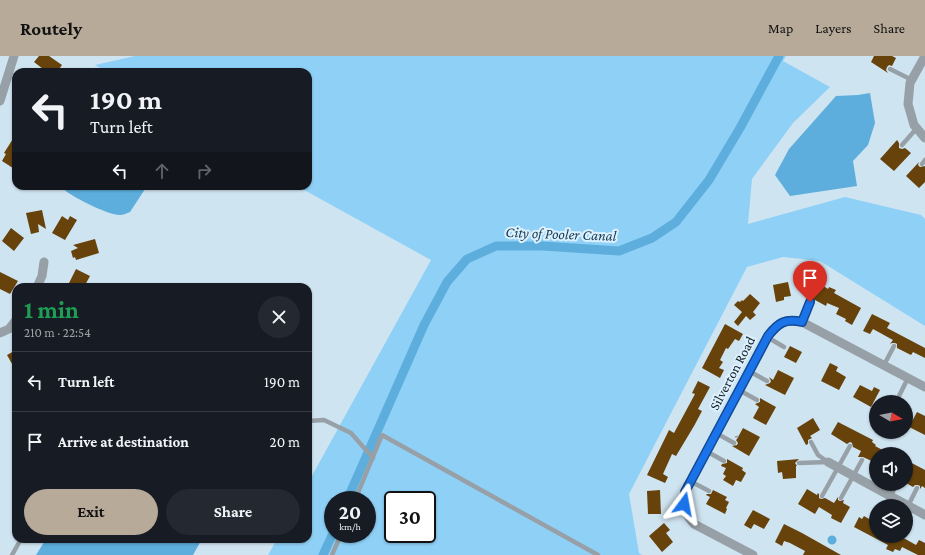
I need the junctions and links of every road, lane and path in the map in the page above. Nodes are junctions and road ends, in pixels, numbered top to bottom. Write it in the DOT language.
graph roads {
  1 [pos="14,56"];
  2 [pos="924,60"];
  3 [pos="890,69"];
  4 [pos="912,80"];
  5 [pos="0,101"];
  6 [pos="917,128"];
  7 [pos="925,138"];
  8 [pos="902,145"];
  9 [pos="44,262"];
  10 [pos="39,283"];
  11 [pos="810,302"];
  12 [pos="802,322"];
  13 [pos="12,325"];
  14 [pos="0,333"];
  15 [pos="767,337"];
  16 [pos="894,346"];
  17 [pos="784,347"];
  18 [pos="884,365"];
  19 [pos="749,371"];
  20 [pos="908,378"];
  21 [pos="767,381"];
  22 [pos="925,387"];
  23 [pos="739,390"];
  24 [pos="900,395"];
  25 [pos="757,400"];
  26 [pos="312,421"];
  27 [pos="716,433"];
  28 [pos="811,442"];
  29 [pos="734,443"];
  30 [pos="850,446"];
  31 [pos="706,451"];
  32 [pos="373,458"];
  33 [pos="862,460"];
  34 [pos="724,461"];
  35 [pos="828,462"];
  36 [pos="799,463"];
  37 [pos="838,468"];
  38 [pos="853,476"];
  39 [pos="690,481"];
  40 [pos="917,488"];
  41 [pos="359,491"];
  42 [pos="708,491"];
  43 [pos="893,491"];
  44 [pos="822,496"];
  45 [pos="891,496"];
  46 [pos="841,498"];
  47 [pos="889,499"];
  48 [pos="896,499"];
  49 [pos="910,499"];
  50 [pos="913,509"];
  51 [pos="925,515"];
  52 [pos="19,543"];
  53 [pos="337,543"];
  54 [pos="12,555"];
  55 [pos="332,555"];
  56 [pos="598,555"];
  57 [pos="753,555"];
  1 -- 5 [label="street"];
  2 -- 4 [label="street"];
  3 -- 4 [label="lane"];
  4 -- 6 [label="street"];
  6 -- 7 [label="street"];
  6 -- 8 [label="lane"];
  9 -- 10 [label="street"];
  11 -- 12 [label="lane"];
  12 -- 15 [label="street, Silverton Road"];
  12 -- 18 [label="street, Silverton Road"];
  13 -- 14 [label="street"];
  15 -- 17 [label="lane"];
  15 -- 19 [label="street, Silverton Road"];
  16 -- 18 [label="lane"];
  18 -- 20 [label="street, Silverton Road"];
  19 -- 21 [label="lane"];
  19 -- 23 [label="street, Silverton Road"];
  20 -- 22 [label="street, Silverton Road"];
  20 -- 24 [label="lane"];
  23 -- 25 [label="lane"];
  23 -- 27 [label="street, Silverton Road"];
  26 -- 32 [label="lane"];
  27 -- 29 [label="lane"];
  27 -- 31 [label="street, Silverton Road"];
  28 -- 35 [label="lane"];
  30 -- 37 [label="lane"];
  31 -- 34 [label="lane"];
  31 -- 39 [label="street, Silverton Road"];
  32 -- 41 [label="lane"];
  32 -- 56 [label="lane"];
  33 -- 38 [label="lane"];
  35 -- 36 [label="lane"];
  35 -- 37 [label="street"];
  37 -- 38 [label="street"];
  37 -- 44 [label="lane"];
  38 -- 45 [label="street"];
  38 -- 46 [label="lane"];
  39 -- 42 [label="lane"];
  39 -- 57 [label="street, Silverton Road"];
  40 -- 49 [label="lane"];
  43 -- 45 [label="lane"];
  45 -- 47 [label="lane"];
  45 -- 48 [label="street"];
  50 -- 51 [label="street"];
  52 -- 54 [label="lane"];
  53 -- 55 [label="lane"];
}
